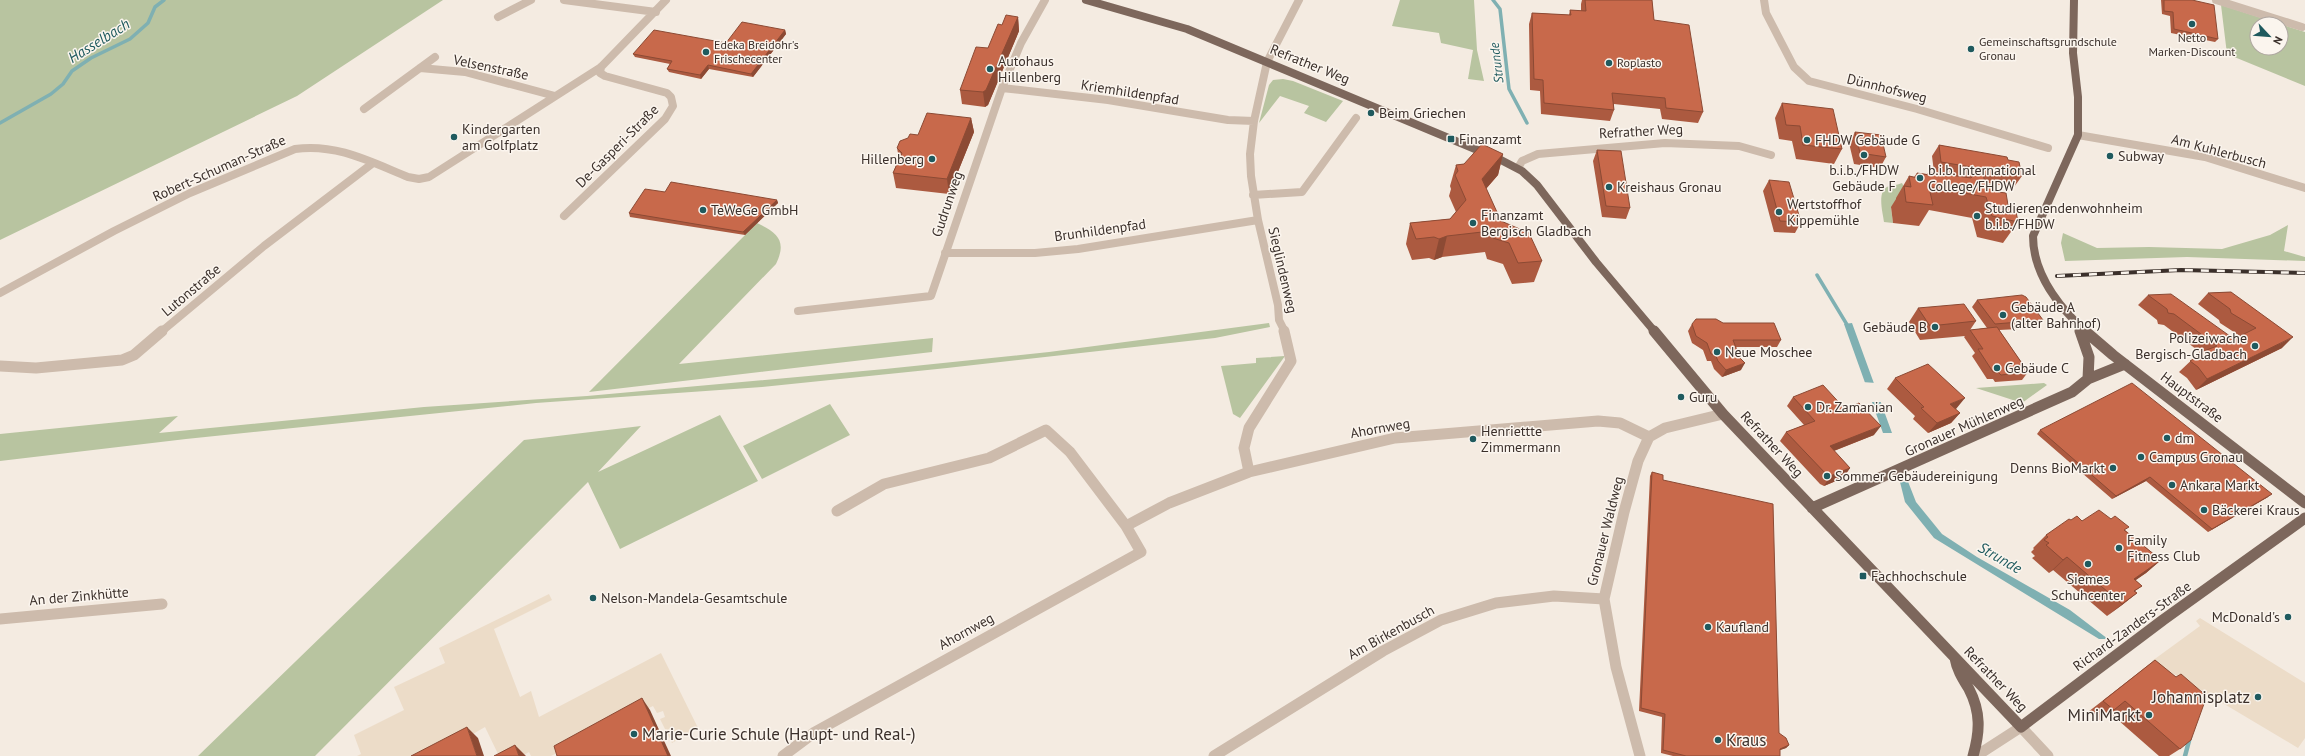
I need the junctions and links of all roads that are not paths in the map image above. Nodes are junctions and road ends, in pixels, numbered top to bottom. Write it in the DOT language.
graph roads {
  1 [pos="531,0"];
  2 [pos="564,0"];
  3 [pos="666,0"];
  4 [pos="1045,0"];
  5 [pos="1086,0"];
  6 [pos="1299,0"];
  7 [pos="1764,0"];
  8 [pos="2074,0"];
  9 [pos="2216,0"];
  10 [pos="656,12"];
  11 [pos="498,17"];
  12 [pos="2302,27"];
  13 [pos="435,57"];
  14 [pos="1267,62"];
  15 [pos="601,67"];
  16 [pos="420,68"];
  17 [pos="1002,88"];
  18 [pos="555,96"];
  19 [pos="364,109"];
  20 [pos="1356,118"];
  21 [pos="1254,121"];
  22 [pos="2078,136"];
  23 [pos="2048,148"];
  24 [pos="1771,155"];
  25 [pos="373,163"];
  26 [pos="1518,168"];
  27 [pos="2305,188"];
  28 [pos="1253,195"];
  29 [pos="564,216"];
  30 [pos="1258,220"];
  31 [pos="945,253"];
  32 [pos="0,293"];
  33 [pos="798,311"];
  34 [pos="2077,322"];
  35 [pos="2125,364"];
  36 [pos="0,366"];
  37 [pos="2088,379"];
  38 [pos="1723,414"];
  39 [pos="1649,437"];
  40 [pos="1249,472"];
  41 [pos="2305,503"];
  42 [pos="1812,508"];
  43 [pos="837,511"];
  44 [pos="2305,518"];
  45 [pos="1126,526"];
  46 [pos="1604,599"];
  47 [pos="162,604"];
  48 [pos="0,619"];
  49 [pos="1955,658"];
  50 [pos="2021,727"];
  51 [pos="783,756"];
  52 [pos="1214,756"];
  53 [pos="1640,756"];
  54 [pos="1974,756"];
  55 [pos="2048,756"];
  1 -- 11 [label="street"];
  2 -- 10 [label="street"];
  3 -- 10 [label="street, Robert-Schuman-Straße"];
  4 -- 17 [label="street, Gudrunweg"];
  5 -- 14 [label="main road, Refrather Weg"];
  6 -- 14 [label="street, Sieglindenweg"];
  7 -- 23 [label="street, Dünnhofsweg"];
  8 -- 22 [label="main road"];
  9 -- 12 [label="street"];
  10 -- 15 [label="street, Robert-Schuman-Straße"];
  13 -- 16 [label="street, Velsenstraße"];
  14 -- 21 [label="street, Sieglindenweg"];
  14 -- 26 [label="main road, Refrather Weg"];
  15 -- 18 [label="street, Robert-Schuman-Straße"];
  15 -- 29 [label="street, De-Gasperi-Straße"];
  16 -- 18 [label="street, Velsenstraße"];
  16 -- 19 [label="street, Velsenstraße"];
  17 -- 21 [label="street, Kriemhildenpfad"];
  17 -- 31 [label="street, Gudrunweg"];
  18 -- 25 [label="street, Robert-Schuman-Straße"];
  20 -- 28 [label="street"];
  21 -- 28 [label="street, Sieglindenweg"];
  22 -- 27 [label="street, Am Kuhlerbusch"];
  22 -- 34 [label="main road, Hauptstraße"];
  24 -- 26 [label="street, Refrather Weg"];
  25 -- 32 [label="street, Robert-Schuman-Straße"];
  25 -- 36 [label="street, Lutonstraße"];
  26 -- 38 [label="main road, Refrather Weg"];
  28 -- 30 [label="street, Sieglindenweg"];
  30 -- 31 [label="street, Brunhildenpfad"];
  30 -- 40 [label="street, Sieglindenweg"];
  31 -- 33 [label="street, Gudrunweg"];
  34 -- 35 [label="main road, Hauptstraße"];
  34 -- 37 [label="main road"];
  35 -- 37 [label="main road, Gronauer Mühlenweg"];
  35 -- 41 [label="main road, Hauptstraße"];
  37 -- 42 [label="main road, Gronauer Mühlenweg"];
  38 -- 39 [label="street"];
  38 -- 42 [label="main road, Refrather Weg"];
  39 -- 40 [label="street, Ahornweg"];
  39 -- 46 [label="street, Gronauer Waldweg"];
  40 -- 45 [label="street, Ahornweg"];
  42 -- 49 [label="main road, Refrather Weg"];
  43 -- 45 [label="street, Ahornweg"];
  44 -- 50 [label="main road, Richard-Zanders-Straße"];
  45 -- 51 [label="street, Ahornweg"];
  46 -- 52 [label="street, Am Birkenbusch"];
  46 -- 53 [label="street, Gronauer Waldweg"];
  47 -- 48 [label="street, An der Zinkhütte"];
  49 -- 50 [label="main road, Refrather Weg"];
  49 -- 54 [label="main road"];
  50 -- 54 [label="street, Richard-Zanders-Straße"];
  50 -- 55 [label="street"];
}
